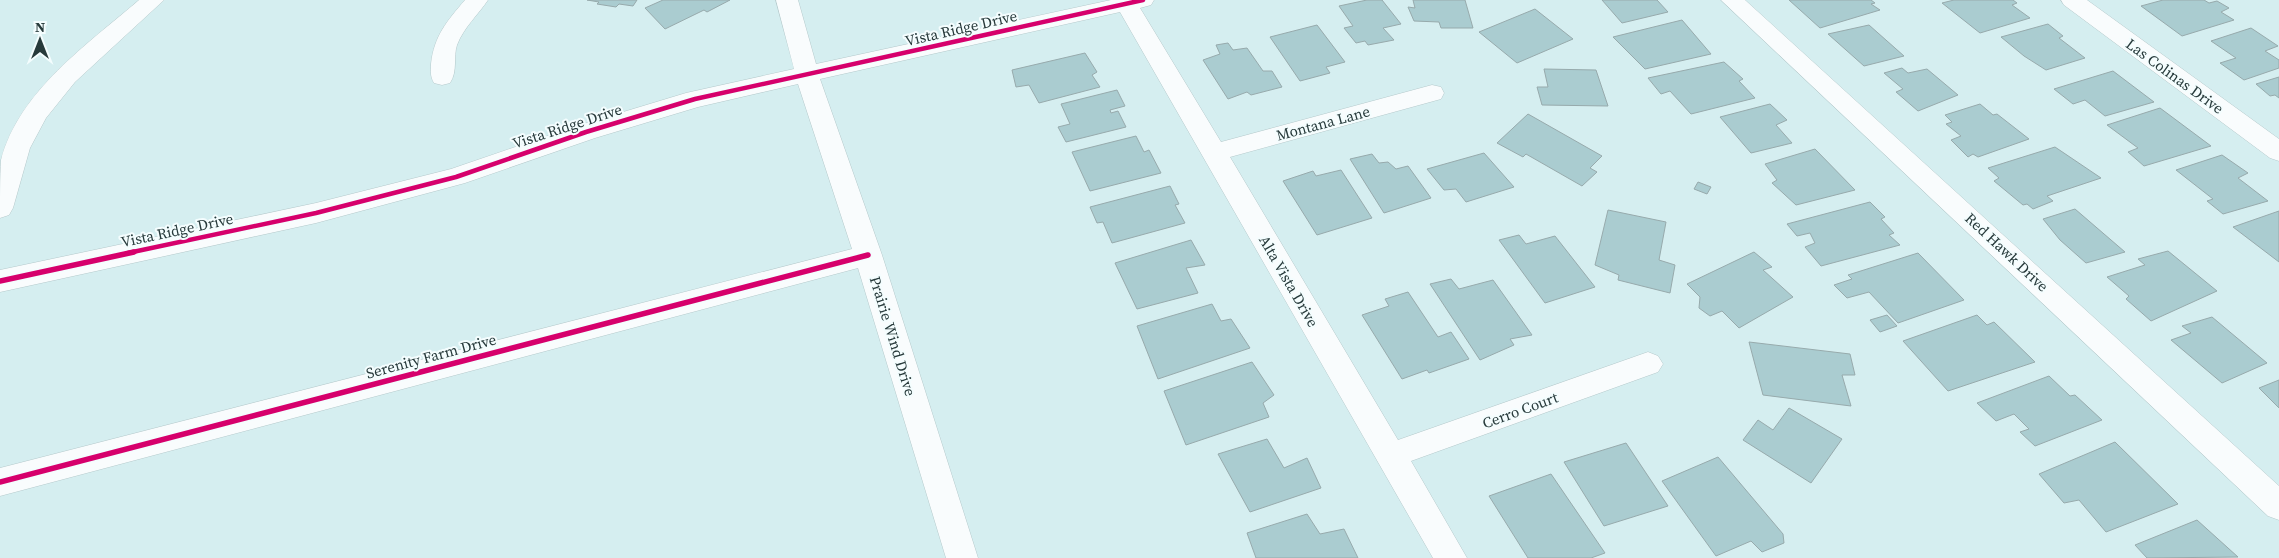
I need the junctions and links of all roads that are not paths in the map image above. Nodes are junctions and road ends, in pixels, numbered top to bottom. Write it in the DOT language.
graph roads {
  1 [pos="153,0"];
  2 [pos="477,0"];
  3 [pos="787,0"];
  4 [pos="1732,0"];
  5 [pos="2072,0"];
  6 [pos="1135,2"];
  7 [pos="807,75"];
  8 [pos="442,77"];
  9 [pos="1432,93"];
  10 [pos="2279,152"];
  11 [pos="1214,153"];
  12 [pos="0,208"];
  13 [pos="868,256"];
  14 [pos="0,281"];
  15 [pos="1648,364"];
  16 [pos="1392,455"];
  17 [pos="0,482"];
  18 [pos="2279,506"];
  19 [pos="962,558"];
  20 [pos="1451,558"];
  1 -- 12 [label="street"];
  2 -- 8 [label="street"];
  3 -- 7 [label="street, Prairie Wind Drive"];
  4 -- 18 [label="street, Red Hawk Drive"];
  5 -- 10 [label="street, Las Colinas Drive"];
  6 -- 7 [label="street, Vista Ridge Drive"];
  6 -- 11 [label="street, Alta Vista Drive"];
  7 -- 13 [label="street, Prairie Wind Drive"];
  7 -- 14 [label="street, Vista Ridge Drive"];
  9 -- 11 [label="street, Montana Lane"];
  11 -- 16 [label="street, Alta Vista Drive"];
  13 -- 17 [label="street, Serenity Farm Drive"];
  13 -- 19 [label="street, Prairie Wind Drive"];
  15 -- 16 [label="street, Cerro Court"];
  16 -- 20 [label="street, Alta Vista Drive"];
}
